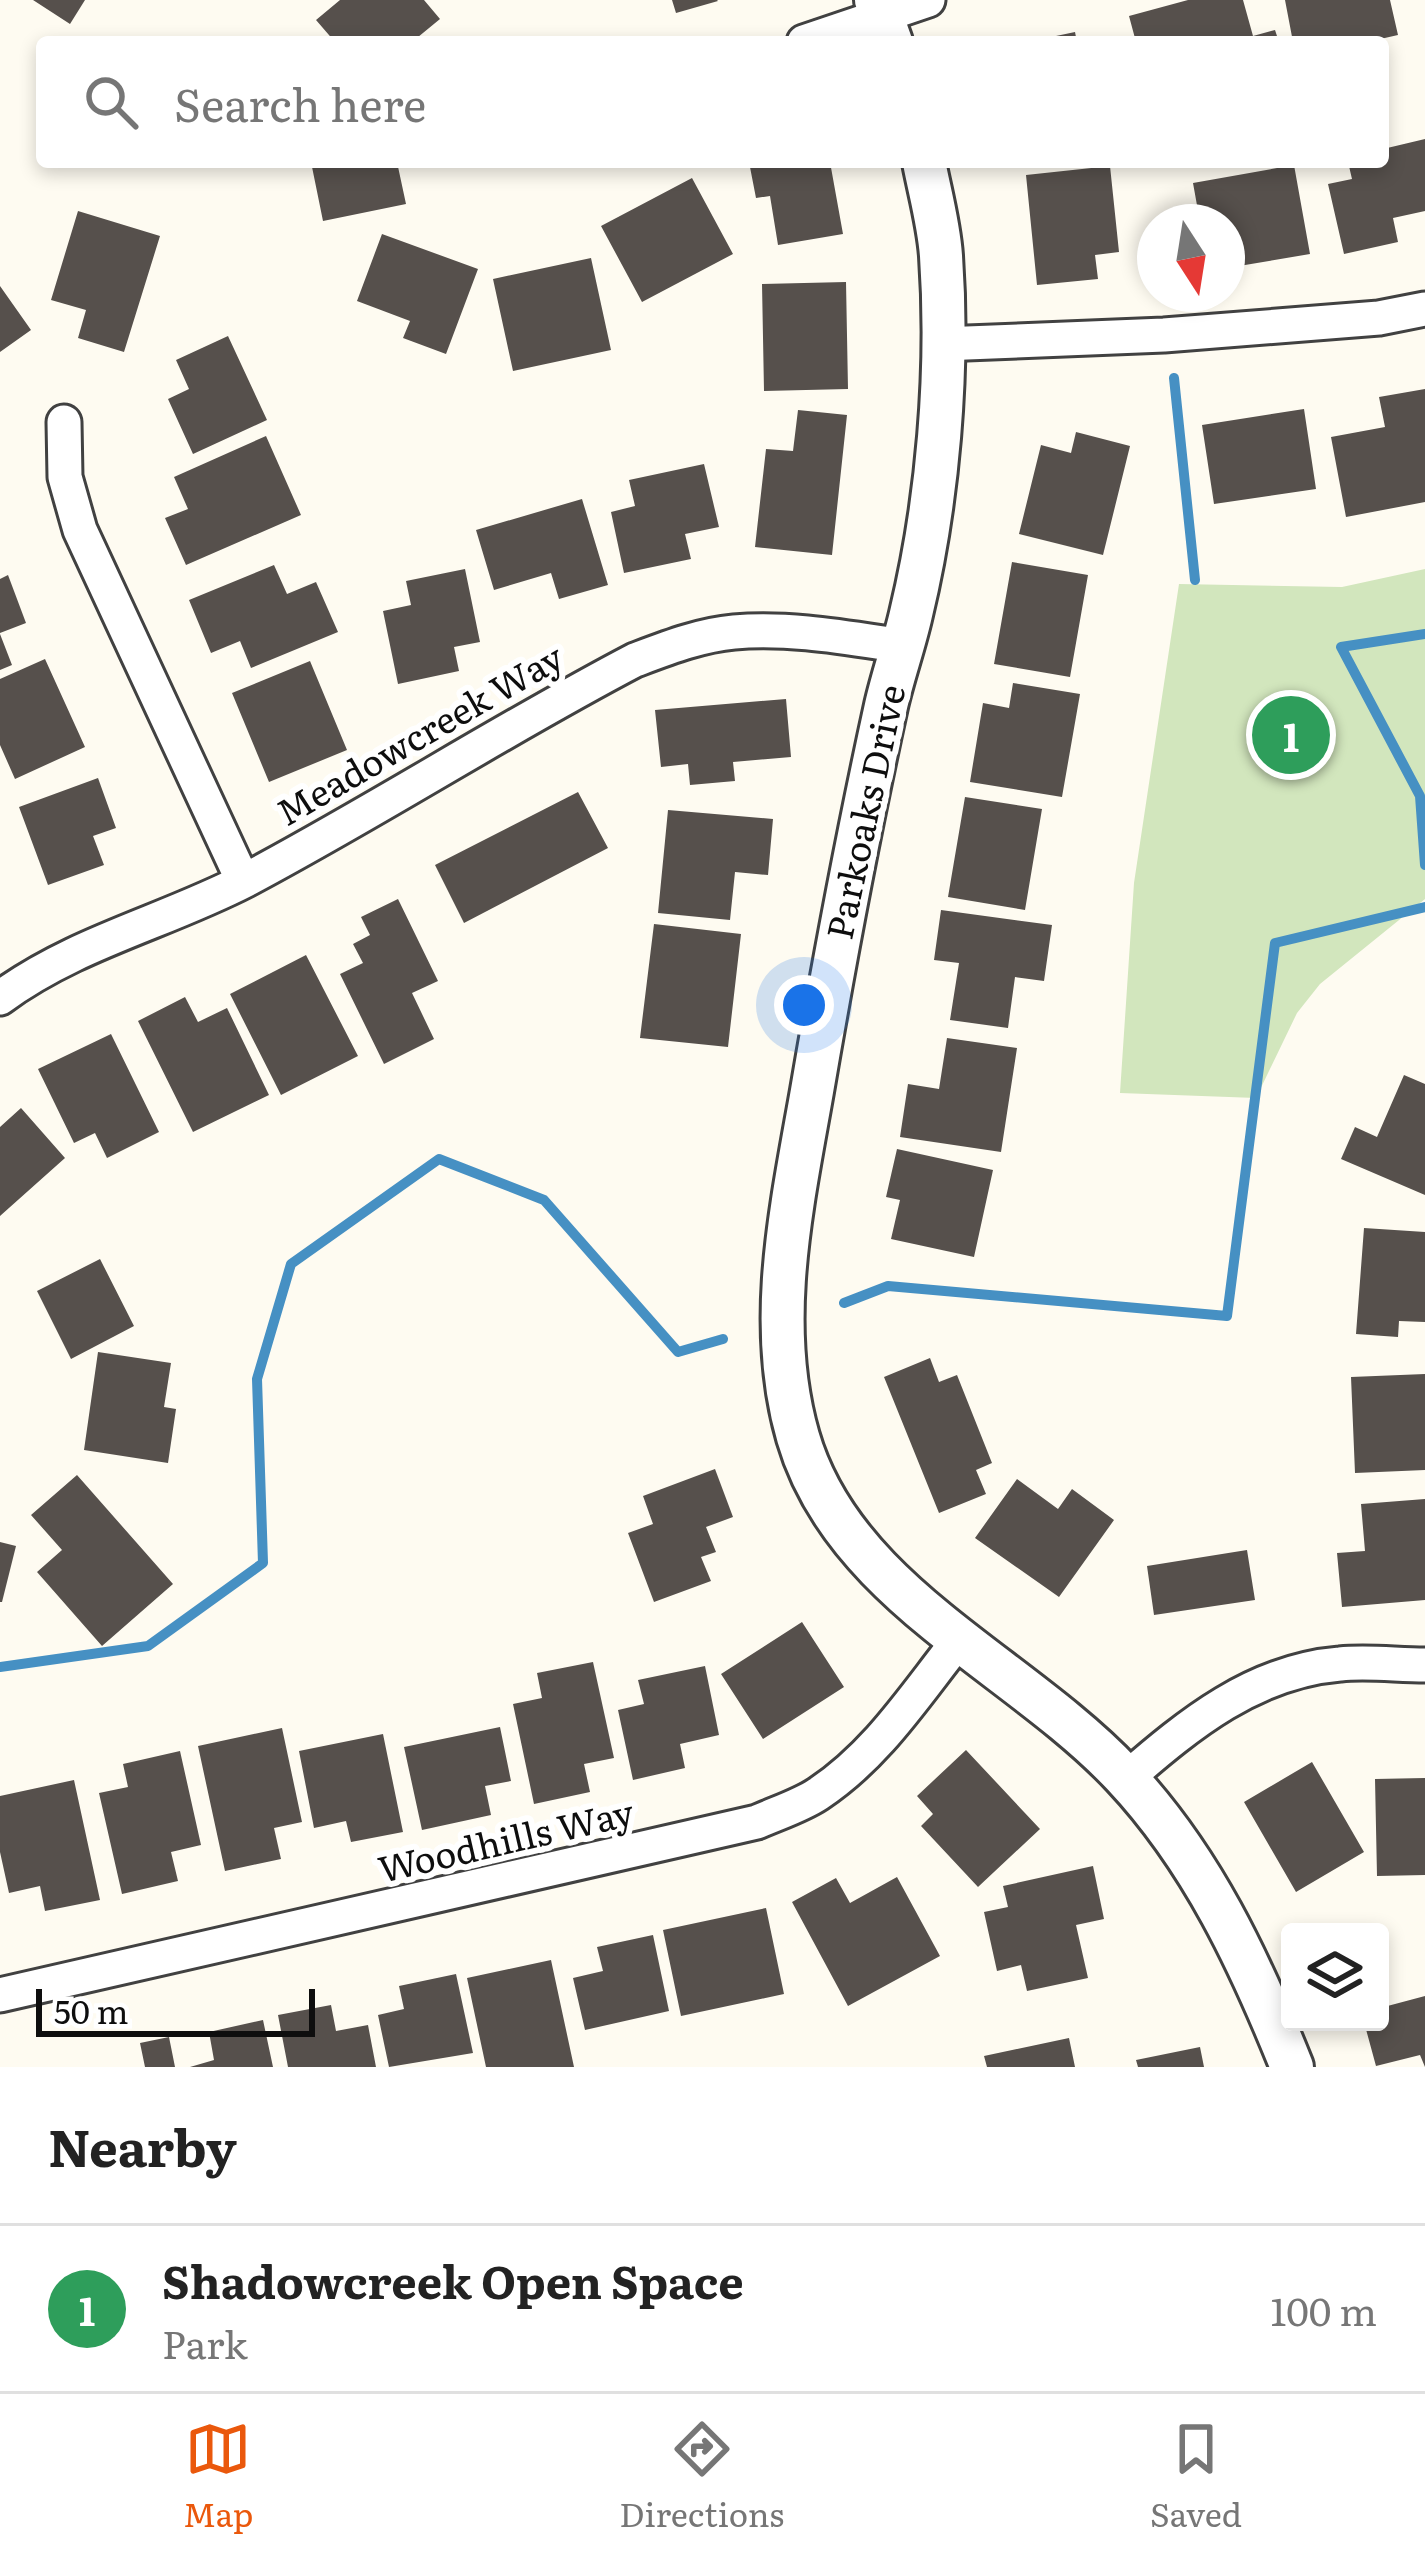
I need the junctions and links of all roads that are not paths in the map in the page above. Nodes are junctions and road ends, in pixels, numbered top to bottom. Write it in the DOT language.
graph roads {
  1 [pos="928,0"];
  2 [pos="883,20"];
  3 [pos="826,36"];
  4 [pos="925,168"];
  5 [pos="1425,310"];
  6 [pos="941,344"];
  7 [pos="64,422"];
  8 [pos="903,646"];
  9 [pos="242,881"];
  10 [pos="0,998"];
  11 [pos="959,1640"];
  12 [pos="1425,1665"];
  13 [pos="1126,1778"];
  14 [pos="0,1995"];
  15 [pos="1292,2067"];
  1 -- 2 [label="street"];
  2 -- 3 [label="street"];
  4 -- 6 [label="street, Parkoaks Drive"];
  5 -- 6 [label="street"];
  6 -- 8 [label="street, Parkoaks Drive"];
  7 -- 9 [label="street"];
  8 -- 9 [label="street, Meadowcreek Way"];
  8 -- 11 [label="street, Parkoaks Drive"];
  9 -- 10 [label="street, Meadowcreek Way"];
  11 -- 13 [label="street, Parkoaks Drive"];
  11 -- 14 [label="street, Woodhills Way"];
  12 -- 13 [label="street"];
  13 -- 15 [label="street, Parkoaks Drive"];
}
